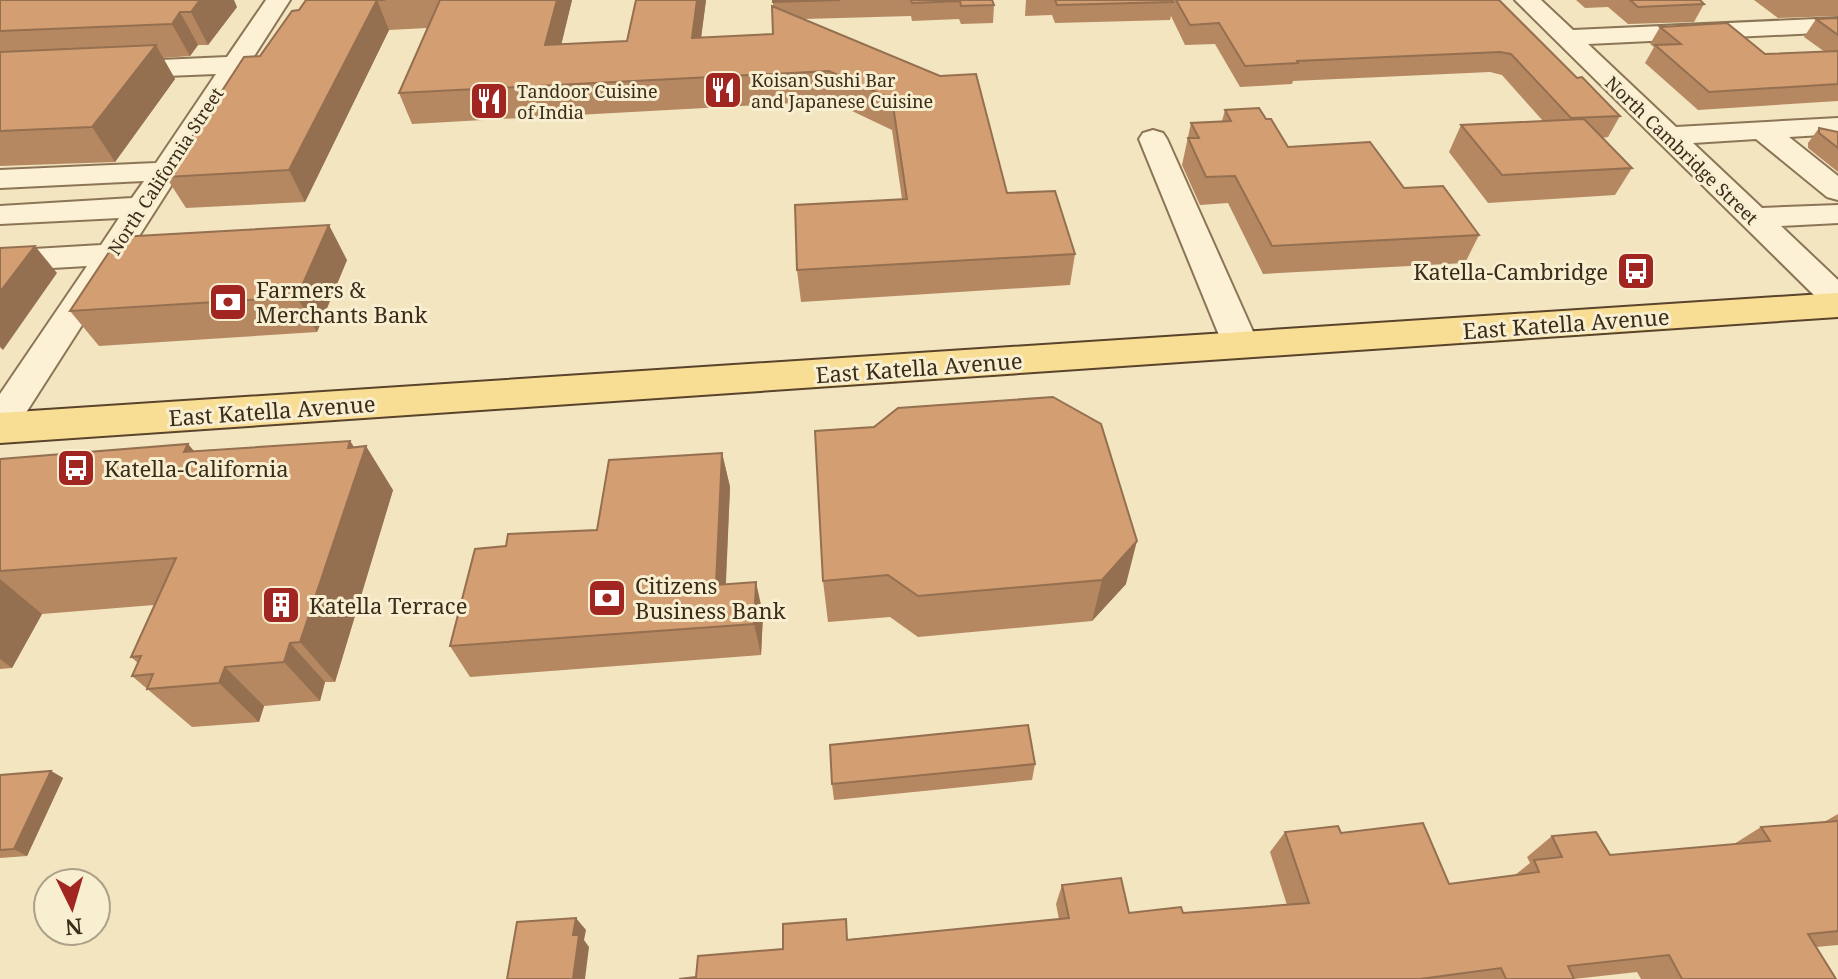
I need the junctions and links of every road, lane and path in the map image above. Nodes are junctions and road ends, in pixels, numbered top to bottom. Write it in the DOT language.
graph roads {
  1 [pos="278,0"];
  2 [pos="1527,0"];
  3 [pos="1838,25"];
  4 [pos="1566,38"];
  5 [pos="235,65"];
  6 [pos="94,71"];
  7 [pos="1838,126"];
  8 [pos="1763,131"];
  9 [pos="1668,136"];
  10 [pos="1153,139"];
  11 [pos="165,171"];
  12 [pos="0,179"];
  13 [pos="1838,191"];
  14 [pos="142,207"];
  15 [pos="1838,214"];
  16 [pos="0,215"];
  17 [pos="1754,218"];
  18 [pos="111,254"];
  19 [pos="0,261"];
  20 [pos="1838,302"];
  21 [pos="1241,345"];
  22 [pos="0,425"];
  1 -- 5 [label="street, North California Street"];
  2 -- 4 [label="street, North Cambridge Street"];
  3 -- 4 [label="street"];
  4 -- 9 [label="street, North Cambridge Street"];
  5 -- 6 [label="street"];
  5 -- 11 [label="street, North California Street"];
  7 -- 8 [label="street"];
  8 -- 9 [label="street"];
  8 -- 13 [label="street"];
  9 -- 17 [label="street, North Cambridge Street"];
  10 -- 21 [label="street"];
  11 -- 12 [label="street"];
  11 -- 14 [label="street, North California Street"];
  14 -- 16 [label="street"];
  14 -- 18 [label="street, North California Street"];
  15 -- 17 [label="street"];
  17 -- 20 [label="street, North Cambridge Street"];
  18 -- 19 [label="street"];
  18 -- 22 [label="street, North California Street"];
  20 -- 21 [label="main road, East Katella Avenue"];
  21 -- 22 [label="main road, East Katella Avenue"];
}
